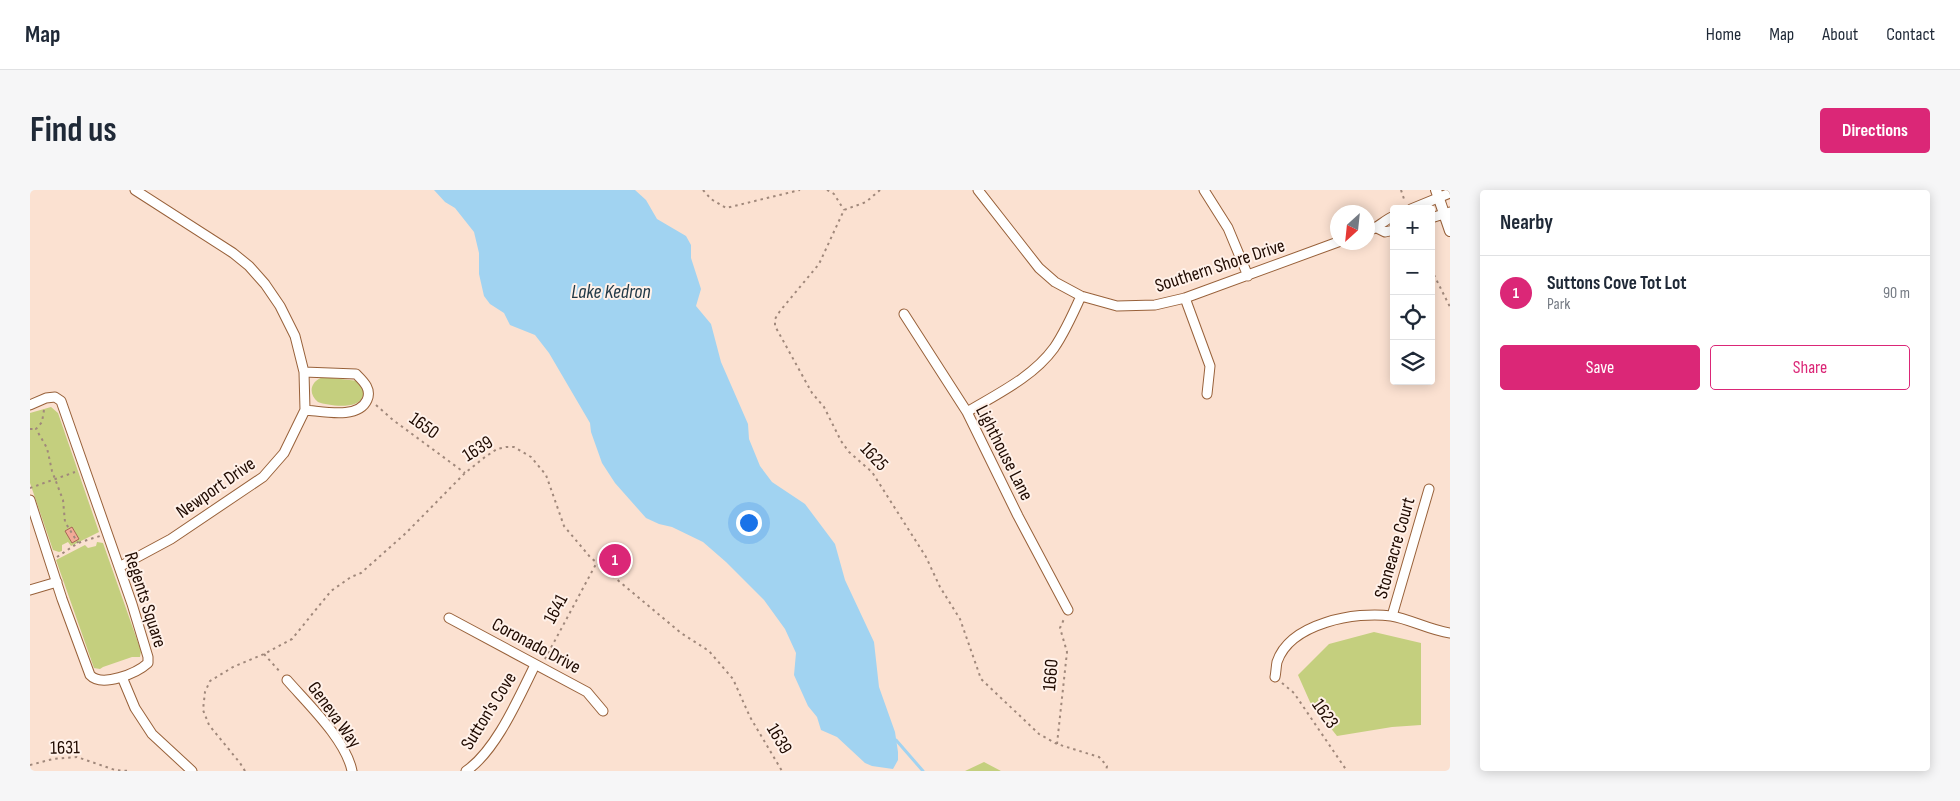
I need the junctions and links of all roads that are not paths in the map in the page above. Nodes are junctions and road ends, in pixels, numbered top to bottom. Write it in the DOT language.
graph roads {
  1 [pos="135,190"];
  2 [pos="978,190"];
  3 [pos="1204,190"];
  4 [pos="1450,193"];
  5 [pos="1437,194"];
  6 [pos="1416,205"];
  7 [pos="1447,213"];
  8 [pos="1435,217"];
  9 [pos="1390,218"];
  10 [pos="1377,228"];
  11 [pos="1390,231"];
  12 [pos="1450,231"];
  13 [pos="1330,245"];
  14 [pos="1248,276"];
  15 [pos="1081,296"];
  16 [pos="1185,298"];
  17 [pos="904,314"];
  18 [pos="304,372"];
  19 [pos="1207,394"];
  20 [pos="30,405"];
  21 [pos="305,410"];
  22 [pos="967,412"];
  23 [pos="1429,489"];
  24 [pos="30,500"];
  25 [pos="119,567"];
  26 [pos="57,582"];
  27 [pos="30,590"];
  28 [pos="1068,610"];
  29 [pos="1392,616"];
  30 [pos="449,618"];
  31 [pos="1450,633"];
  32 [pos="538,666"];
  33 [pos="122,676"];
  34 [pos="1275,678"];
  35 [pos="287,680"];
  36 [pos="603,710"];
  37 [pos="192,771"];
  38 [pos="352,771"];
  39 [pos="466,771"];
  1 -- 18 [label="street, Newport Drive"];
  2 -- 15 [label="street, Southern Shore Drive"];
  3 -- 14 [label="street"];
  4 -- 5 [label="street"];
  5 -- 6 [label="street"];
  5 -- 7 [label="street"];
  7 -- 8 [label="street"];
  7 -- 12 [label="street"];
  9 -- 10 [label="street"];
  10 -- 11 [label="street"];
  13 -- 14 [label="street, Southern Shore Drive"];
  14 -- 16 [label="street, Southern Shore Drive"];
  15 -- 16 [label="street, Southern Shore Drive"];
  15 -- 22 [label="street"];
  16 -- 19 [label="street"];
  17 -- 22 [label="street, Lighthouse Lane"];
  18 -- 21 [label="street, Newport Drive"];
  18 -- 21 [label="street"];
  20 -- 25 [label="street, Regents Square"];
  21 -- 25 [label="street, Newport Drive"];
  22 -- 28 [label="street, Lighthouse Lane"];
  23 -- 29 [label="street, Stoneacre Court"];
  24 -- 26 [label="street, Regents Square"];
  25 -- 33 [label="street, Regents Square"];
  26 -- 27 [label="street"];
  26 -- 33 [label="street, Regents Square"];
  29 -- 31 [label="street"];
  29 -- 34 [label="street"];
  30 -- 32 [label="street, Coronado Drive"];
  32 -- 36 [label="street, Coronado Drive"];
  32 -- 39 [label="street, Sutton's Cove"];
  33 -- 37 [label="street"];
  35 -- 38 [label="street, Geneva Way"];
}
